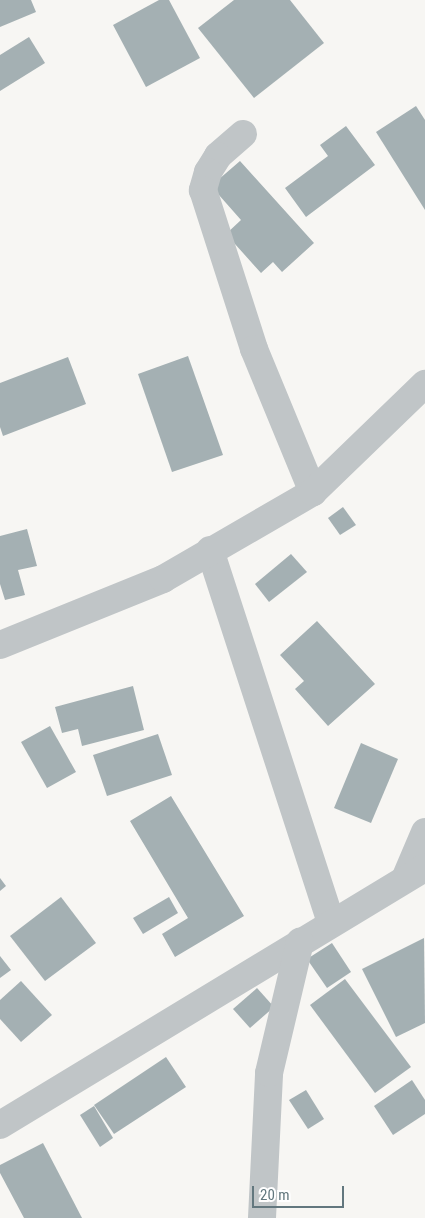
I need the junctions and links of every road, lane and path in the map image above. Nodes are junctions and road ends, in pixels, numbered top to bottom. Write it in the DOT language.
graph roads {
  1 [pos="244,134"];
  2 [pos="424,387"];
  3 [pos="314,492"];
  4 [pos="210,550"];
  5 [pos="0,645"];
  6 [pos="425,832"];
  7 [pos="415,874"];
  8 [pos="331,923"];
  9 [pos="300,942"];
  10 [pos="0,1125"];
  11 [pos="262,1218"];
  1 -- 3 [label="street"];
  2 -- 3 [label="street"];
  3 -- 4 [label="street"];
  4 -- 5 [label="street"];
  4 -- 8 [label="street"];
  6 -- 7 [label="street"];
  7 -- 8 [label="street"];
  8 -- 9 [label="street"];
  9 -- 10 [label="street"];
  9 -- 11 [label="street"];
}
